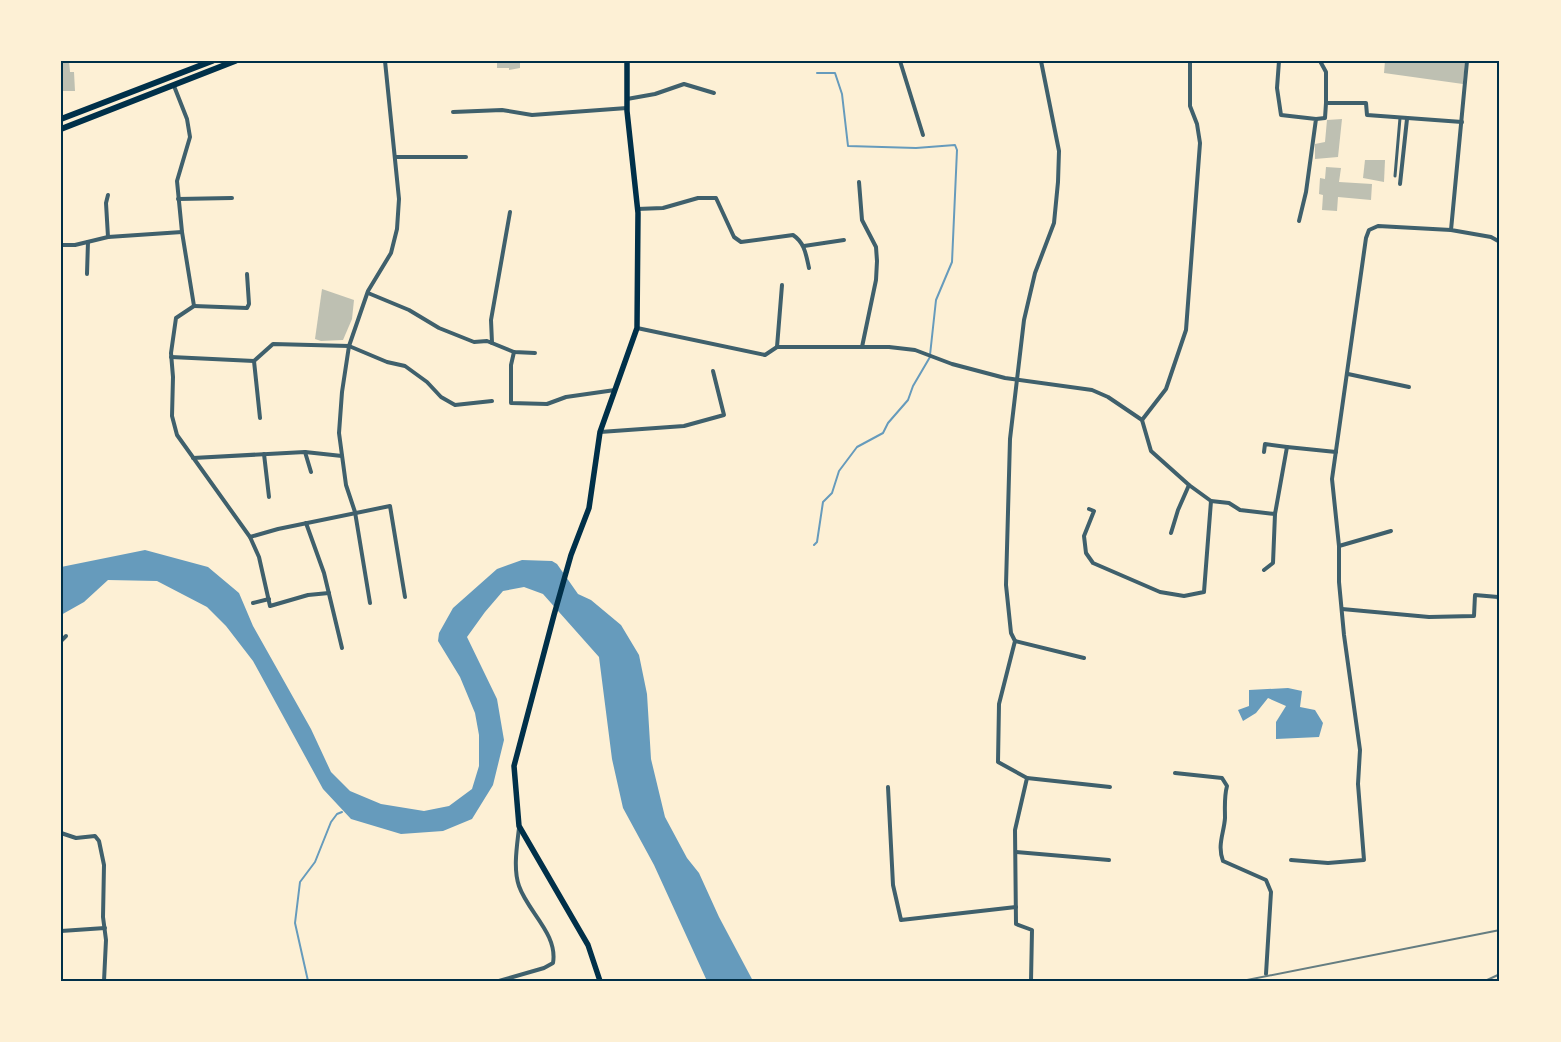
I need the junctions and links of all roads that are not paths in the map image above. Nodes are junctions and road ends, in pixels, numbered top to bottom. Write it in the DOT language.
graph roads {
  1 [pos="212,61"];
  2 [pos="235,61"];
  3 [pos="385,61"];
  4 [pos="627,61"];
  5 [pos="900,61"];
  6 [pos="1040,61"];
  7 [pos="1190,61"];
  8 [pos="1279,61"];
  9 [pos="1320,61"];
  10 [pos="1467,61"];
  11 [pos="201,63"];
  12 [pos="174,86"];
  13 [pos="714,93"];
  14 [pos="627,99"];
  15 [pos="1326,103"];
  16 [pos="627,108"];
  17 [pos="453,112"];
  18 [pos="1400,118"];
  19 [pos="61,119"];
  20 [pos="1316,119"];
  21 [pos="1407,119"];
  22 [pos="1462,122"];
  23 [pos="61,129"];
  24 [pos="923,135"];
  25 [pos="395,157"];
  26 [pos="466,157"];
  27 [pos="1395,176"];
  28 [pos="859,182"];
  29 [pos="1400,184"];
  30 [pos="108,195"];
  31 [pos="232,198"];
  32 [pos="178,199"];
  33 [pos="638,209"];
  34 [pos="510,212"];
  35 [pos="1299,221"];
  36 [pos="1451,230"];
  37 [pos="182,232"];
  38 [pos="108,237"];
  39 [pos="844,240"];
  40 [pos="88,242"];
  41 [pos="1500,242"];
  42 [pos="61,245"];
  43 [pos="804,246"];
  44 [pos="809,268"];
  45 [pos="87,274"];
  46 [pos="247,274"];
  47 [pos="782,285"];
  48 [pos="368,293"];
  49 [pos="194,306"];
  50 [pos="637,328"];
  51 [pos="492,343"];
  52 [pos="349,346"];
  53 [pos="777,346"];
  54 [pos="862,347"];
  55 [pos="514,352"];
  56 [pos="535,353"];
  57 [pos="171,357"];
  58 [pos="254,361"];
  59 [pos="713,371"];
  60 [pos="1348,374"];
  61 [pos="1018,380"];
  62 [pos="1410,387"];
  63 [pos="615,390"];
  64 [pos="492,400"];
  65 [pos="260,418"];
  66 [pos="1142,420"];
  67 [pos="600,432"];
  68 [pos="1287,447"];
  69 [pos="304,452"];
  70 [pos="1264,452"];
  71 [pos="1336,452"];
  72 [pos="264,454"];
  73 [pos="342,456"];
  74 [pos="193,458"];
  75 [pos="311,472"];
  76 [pos="1189,485"];
  77 [pos="269,497"];
  78 [pos="1211,501"];
  79 [pos="1089,509"];
  80 [pos="355,512"];
  81 [pos="1275,514"];
  82 [pos="306,523"];
  83 [pos="1391,531"];
  84 [pos="1171,533"];
  85 [pos="250,537"];
  86 [pos="1339,546"];
  87 [pos="1264,570"];
  88 [pos="329,593"];
  89 [pos="404,597"];
  90 [pos="269,599"];
  91 [pos="1500,602"];
  92 [pos="253,603"];
  93 [pos="370,603"];
  94 [pos="1342,609"];
  95 [pos="66,636"];
  96 [pos="61,641"];
  97 [pos="1015,641"];
  98 [pos="342,648"];
  99 [pos="1084,658"];
  100 [pos="1175,773"];
  101 [pos="1027,778"];
  102 [pos="888,786"];
  103 [pos="1110,787"];
  104 [pos="519,826"];
  105 [pos="61,833"];
  106 [pos="1016,852"];
  107 [pos="1109,860"];
  108 [pos="1291,860"];
  109 [pos="1016,907"];
  110 [pos="104,928"];
  111 [pos="61,931"];
  112 [pos="1266,974"];
  113 [pos="104,981"];
  114 [pos="498,981"];
  115 [pos="600,981"];
  116 [pos="1031,981"];
  1 -- 11 [label="highway"];
  2 -- 12 [label="highway"];
  3 -- 25 [label="street"];
  4 -- 14 [label="main road"];
  5 -- 24 [label="street"];
  6 -- 61 [label="street"];
  7 -- 66 [label="street"];
  8 -- 20 [label="street"];
  9 -- 15 [label="street"];
  10 -- 22 [label="street"];
  11 -- 19 [label="highway"];
  12 -- 23 [label="highway"];
  12 -- 32 [label="street"];
  13 -- 14 [label="street"];
  14 -- 16 [label="main road"];
  15 -- 18 [label="street"];
  15 -- 20 [label="street"];
  16 -- 17 [label="street"];
  16 -- 33 [label="main road"];
  18 -- 21 [label="street"];
  18 -- 27 [label="street"];
  20 -- 35 [label="street"];
  21 -- 22 [label="street"];
  21 -- 29 [label="street"];
  22 -- 36 [label="street"];
  25 -- 26 [label="street"];
  25 -- 48 [label="street"];
  28 -- 54 [label="street"];
  30 -- 38 [label="street"];
  31 -- 32 [label="street"];
  32 -- 37 [label="street"];
  33 -- 43 [label="street"];
  33 -- 50 [label="main road"];
  34 -- 51 [label="street"];
  36 -- 41 [label="street"];
  36 -- 60 [label="street"];
  37 -- 38 [label="street"];
  37 -- 49 [label="street"];
  38 -- 40 [label="street"];
  39 -- 43 [label="street"];
  40 -- 42 [label="street"];
  40 -- 45 [label="street"];
  43 -- 44 [label="street"];
  46 -- 49 [label="street"];
  47 -- 53 [label="street"];
  48 -- 51 [label="street"];
  48 -- 52 [label="street"];
  49 -- 57 [label="street"];
  50 -- 53 [label="street"];
  50 -- 63 [label="main road"];
  51 -- 55 [label="street"];
  52 -- 58 [label="street"];
  52 -- 64 [label="street"];
  52 -- 73 [label="street"];
  53 -- 54 [label="street"];
  54 -- 61 [label="street"];
  55 -- 56 [label="street"];
  55 -- 63 [label="street"];
  57 -- 58 [label="street"];
  57 -- 74 [label="street"];
  58 -- 65 [label="street"];
  59 -- 67 [label="street"];
  60 -- 62 [label="street"];
  60 -- 71 [label="street"];
  61 -- 66 [label="street"];
  61 -- 97 [label="street"];
  63 -- 67 [label="main road"];
  66 -- 76 [label="street"];
  67 -- 104 [label="main road"];
  68 -- 70 [label="street"];
  68 -- 71 [label="street"];
  68 -- 81 [label="street"];
  69 -- 72 [label="street"];
  69 -- 73 [label="street"];
  69 -- 75 [label="street"];
  71 -- 86 [label="street"];
  72 -- 74 [label="street"];
  72 -- 77 [label="street"];
  73 -- 80 [label="street"];
  74 -- 85 [label="street"];
  76 -- 78 [label="street"];
  76 -- 84 [label="street"];
  78 -- 79 [label="street"];
  78 -- 81 [label="street"];
  80 -- 82 [label="street"];
  80 -- 89 [label="street"];
  80 -- 93 [label="street"];
  81 -- 87 [label="street"];
  82 -- 85 [label="street"];
  82 -- 88 [label="street"];
  83 -- 86 [label="street"];
  85 -- 90 [label="street"];
  86 -- 94 [label="street"];
  88 -- 90 [label="street"];
  88 -- 98 [label="street"];
  90 -- 92 [label="street"];
  91 -- 94 [label="street"];
  94 -- 108 [label="street"];
  95 -- 96 [label="street"];
  97 -- 99 [label="street"];
  97 -- 101 [label="street"];
  100 -- 112 [label="street"];
  101 -- 103 [label="street"];
  101 -- 106 [label="street"];
  102 -- 109 [label="street"];
  104 -- 114 [label="street"];
  104 -- 115 [label="main road"];
  105 -- 110 [label="street"];
  106 -- 107 [label="street"];
  106 -- 109 [label="street"];
  109 -- 116 [label="street"];
  110 -- 111 [label="street"];
  110 -- 113 [label="street"];
}
